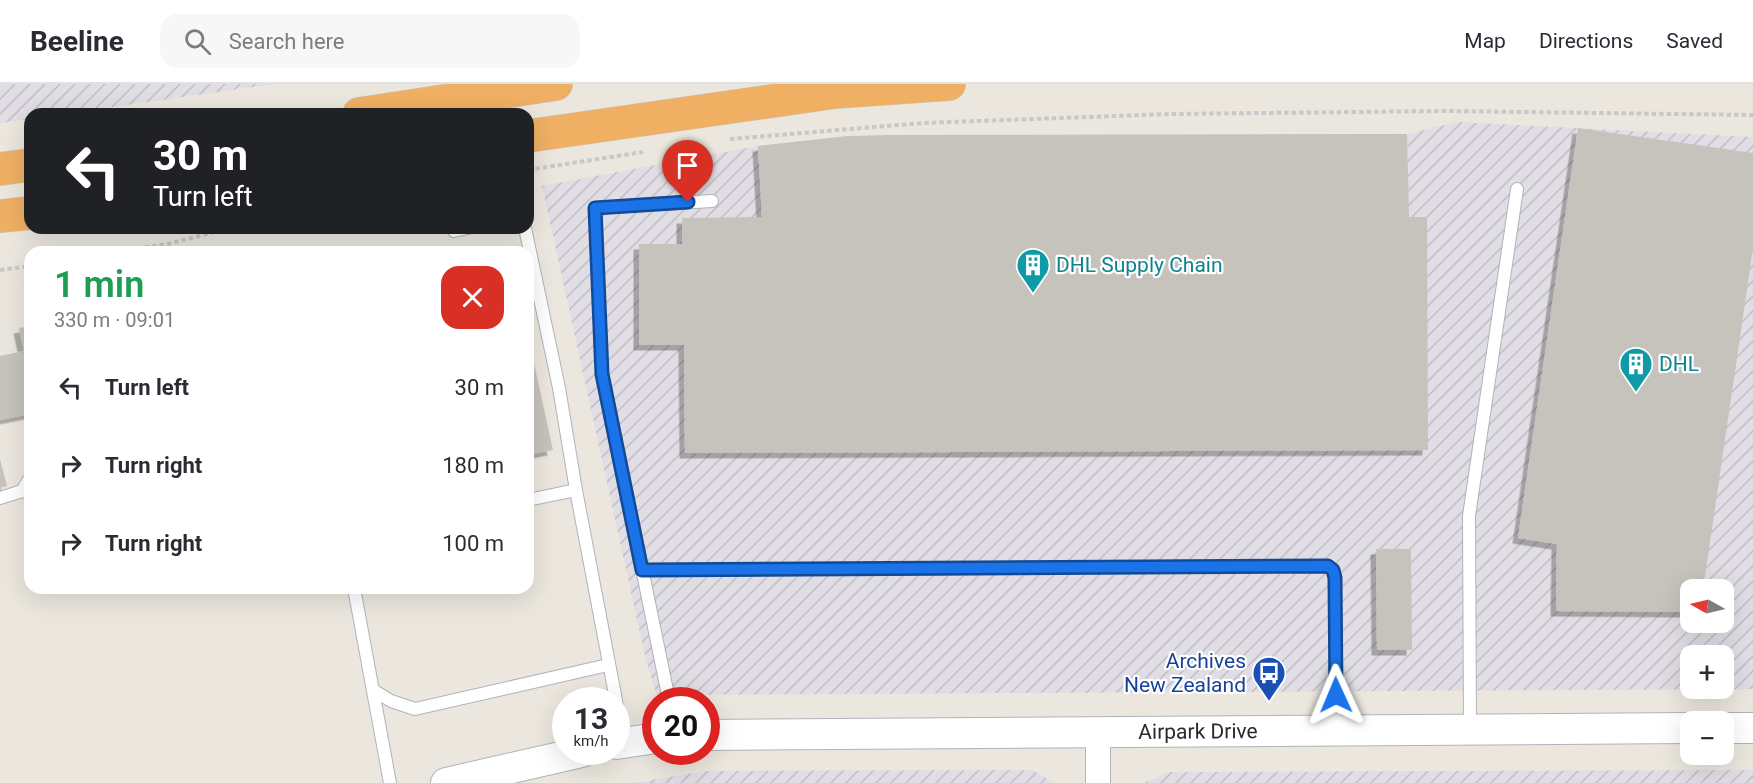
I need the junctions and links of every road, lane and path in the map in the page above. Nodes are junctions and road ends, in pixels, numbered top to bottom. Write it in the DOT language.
graph roads {
  1 [pos="556,84"];
  2 [pos="949,84"];
  3 [pos="398,108"];
  4 [pos="1753,115"];
  5 [pos="534,135"];
  6 [pos="726,139"];
  7 [pos="643,152"];
  8 [pos="24,166"];
  9 [pos="0,169"];
  10 [pos="534,169"];
  11 [pos="1517,189"];
  12 [pos="712,201"];
  13 [pos="24,214"];
  14 [pos="0,216"];
  15 [pos="207,234"];
  16 [pos="155,246"];
  17 [pos="24,267"];
  18 [pos="0,270"];
  19 [pos="534,270"];
  20 [pos="576,490"];
  21 [pos="24,492"];
  22 [pos="0,498"];
  23 [pos="534,499"];
  24 [pos="642,570"];
  25 [pos="355,594"];
  26 [pos="608,665"];
  27 [pos="613,687"];
  28 [pos="666,687"];
  29 [pos="373,690"];
  30 [pos="1680,728"];
  31 [pos="1734,728"];
  32 [pos="1753,728"];
  33 [pos="1470,730"];
  34 [pos="1335,731"];
  35 [pos="1098,733"];
  36 [pos="720,735"];
  37 [pos="552,759"];
  38 [pos="390,783"];
  39 [pos="446,783"];
  40 [pos="1098,783"];
  1 -- 3 [label="highway"];
  2 -- 5 [label="highway"];
  4 -- 6 [label="path"];
  7 -- 10 [label="path"];
  8 -- 9 [label="highway"];
  11 -- 33 [label="lane"];
  12 -- 24 [label="lane"];
  13 -- 14 [label="highway"];
  15 -- 16 [label="path"];
  17 -- 18 [label="path"];
  19 -- 20 [label="lane"];
  20 -- 23 [label="lane"];
  20 -- 26 [label="lane"];
  21 -- 22 [label="lane"];
  24 -- 28 [label="lane"];
  24 -- 34 [label="lane"];
  25 -- 29 [label="lane"];
  26 -- 27 [label="lane"];
  26 -- 29 [label="lane"];
  29 -- 38 [label="lane"];
  30 -- 33 [label="street, Airpark Drive"];
  31 -- 32 [label="street"];
  33 -- 34 [label="street, Airpark Drive"];
  34 -- 35 [label="street, Airpark Drive"];
  35 -- 36 [label="street, Airpark Drive"];
  35 -- 40 [label="street"];
  37 -- 39 [label="street"];
}
